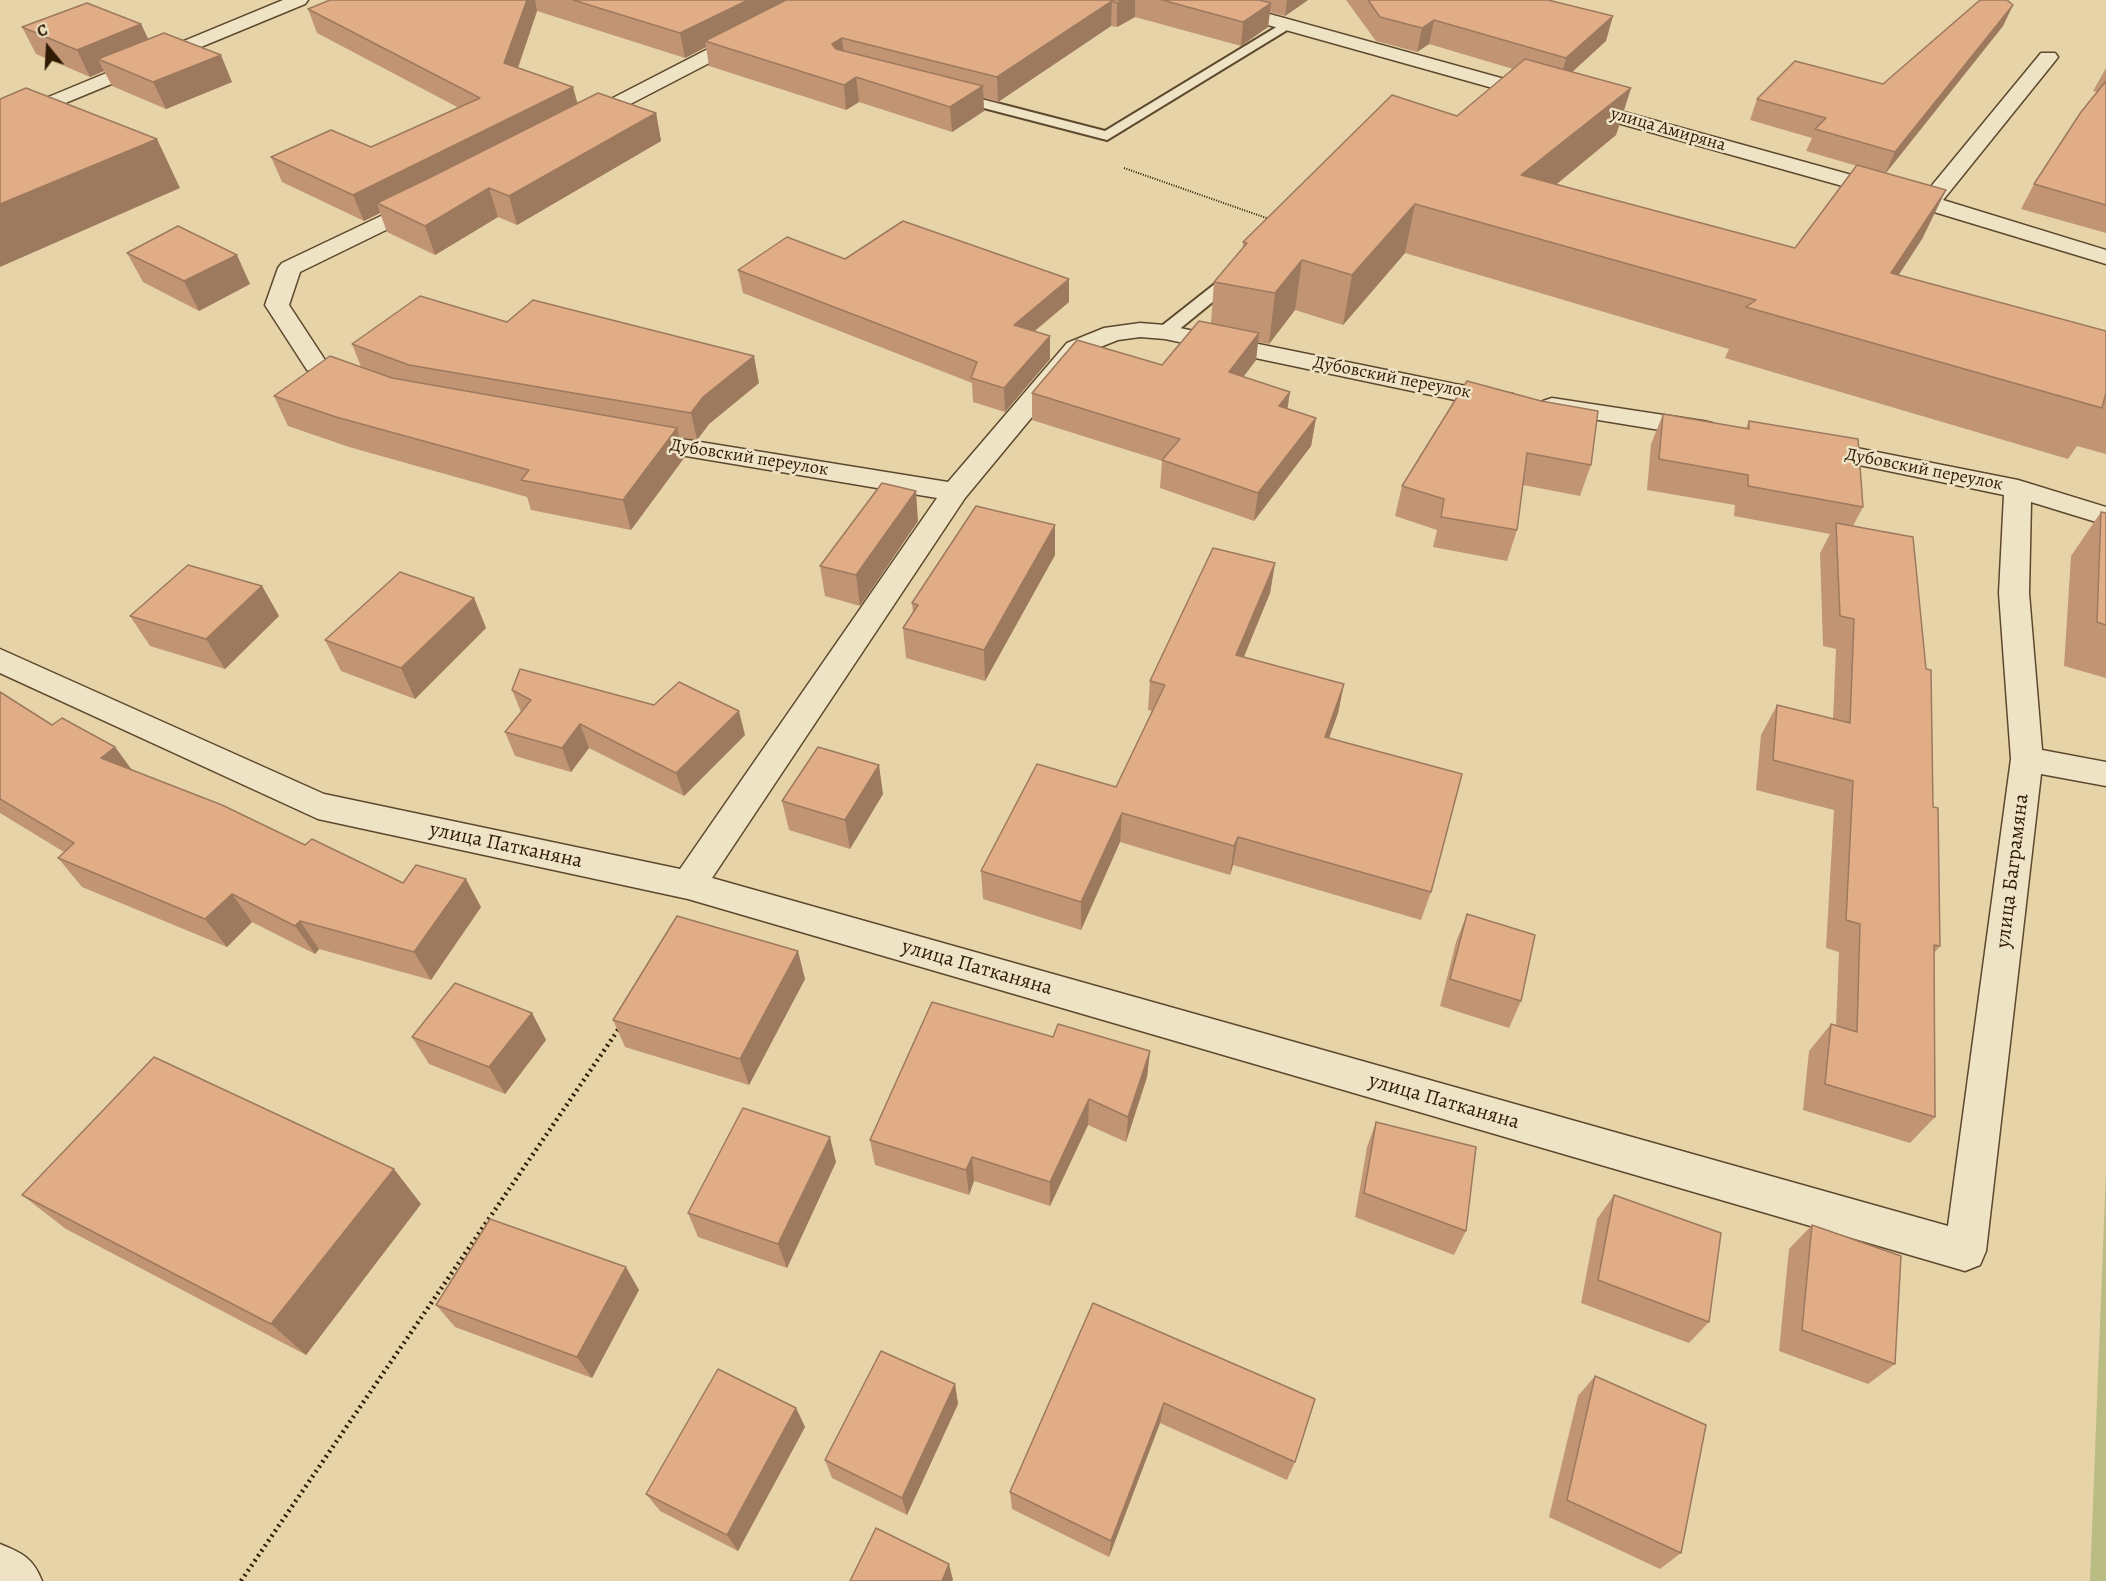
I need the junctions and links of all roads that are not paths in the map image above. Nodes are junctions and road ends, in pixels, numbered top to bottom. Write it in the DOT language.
graph roads {
  1 [pos="299,0"];
  2 [pos="817,0"];
  3 [pos="1198,0"];
  4 [pos="1288,24"];
  5 [pos="2048,57"];
  6 [pos="944,93"];
  7 [pos="0,124"];
  8 [pos="566,129"];
  9 [pos="441,194"];
  10 [pos="1929,203"];
  11 [pos="1281,223"];
  12 [pos="2106,257"];
  13 [pos="1165,332"];
  14 [pos="381,389"];
  15 [pos="1730,433"];
  16 [pos="620,437"];
  17 [pos="1788,442"];
  18 [pos="2018,489"];
  19 [pos="956,492"];
  20 [pos="2106,516"];
  21 [pos="0,660"];
  22 [pos="2027,759"];
  23 [pos="2106,774"];
  24 [pos="688,885"];
  25 [pos="1965,1251"];
  26 [pos="0,1568"];
  27 [pos="18,1581"];
  1 -- 7 [label="street"];
  2 -- 8 [label="street"];
  3 -- 4 [label="street, улица Амиряна"];
  4 -- 6 [label="lane"];
  4 -- 10 [label="street, улица Амиряна"];
  5 -- 10 [label="street"];
  9 -- 14 [label="street"];
  10 -- 12 [label="street, улица Амиряна"];
  11 -- 13 [label="lane"];
  13 -- 15 [label="street, Дубовский переулок"];
  13 -- 19 [label="street, Дубовский переулок"];
  16 -- 19 [label="street, Дубовский переулок"];
  17 -- 18 [label="street, Дубовский переулок"];
  18 -- 20 [label="street, Дубовский переулок"];
  18 -- 22 [label="street, улица Баграмяна"];
  19 -- 24 [label="street, Дубовский переулок"];
  21 -- 24 [label="street, улица Патканяна"];
  22 -- 23 [label="street"];
  22 -- 25 [label="street, улица Баграмяна"];
  24 -- 25 [label="street, улица Патканяна"];
  26 -- 27 [label="street"];
}
